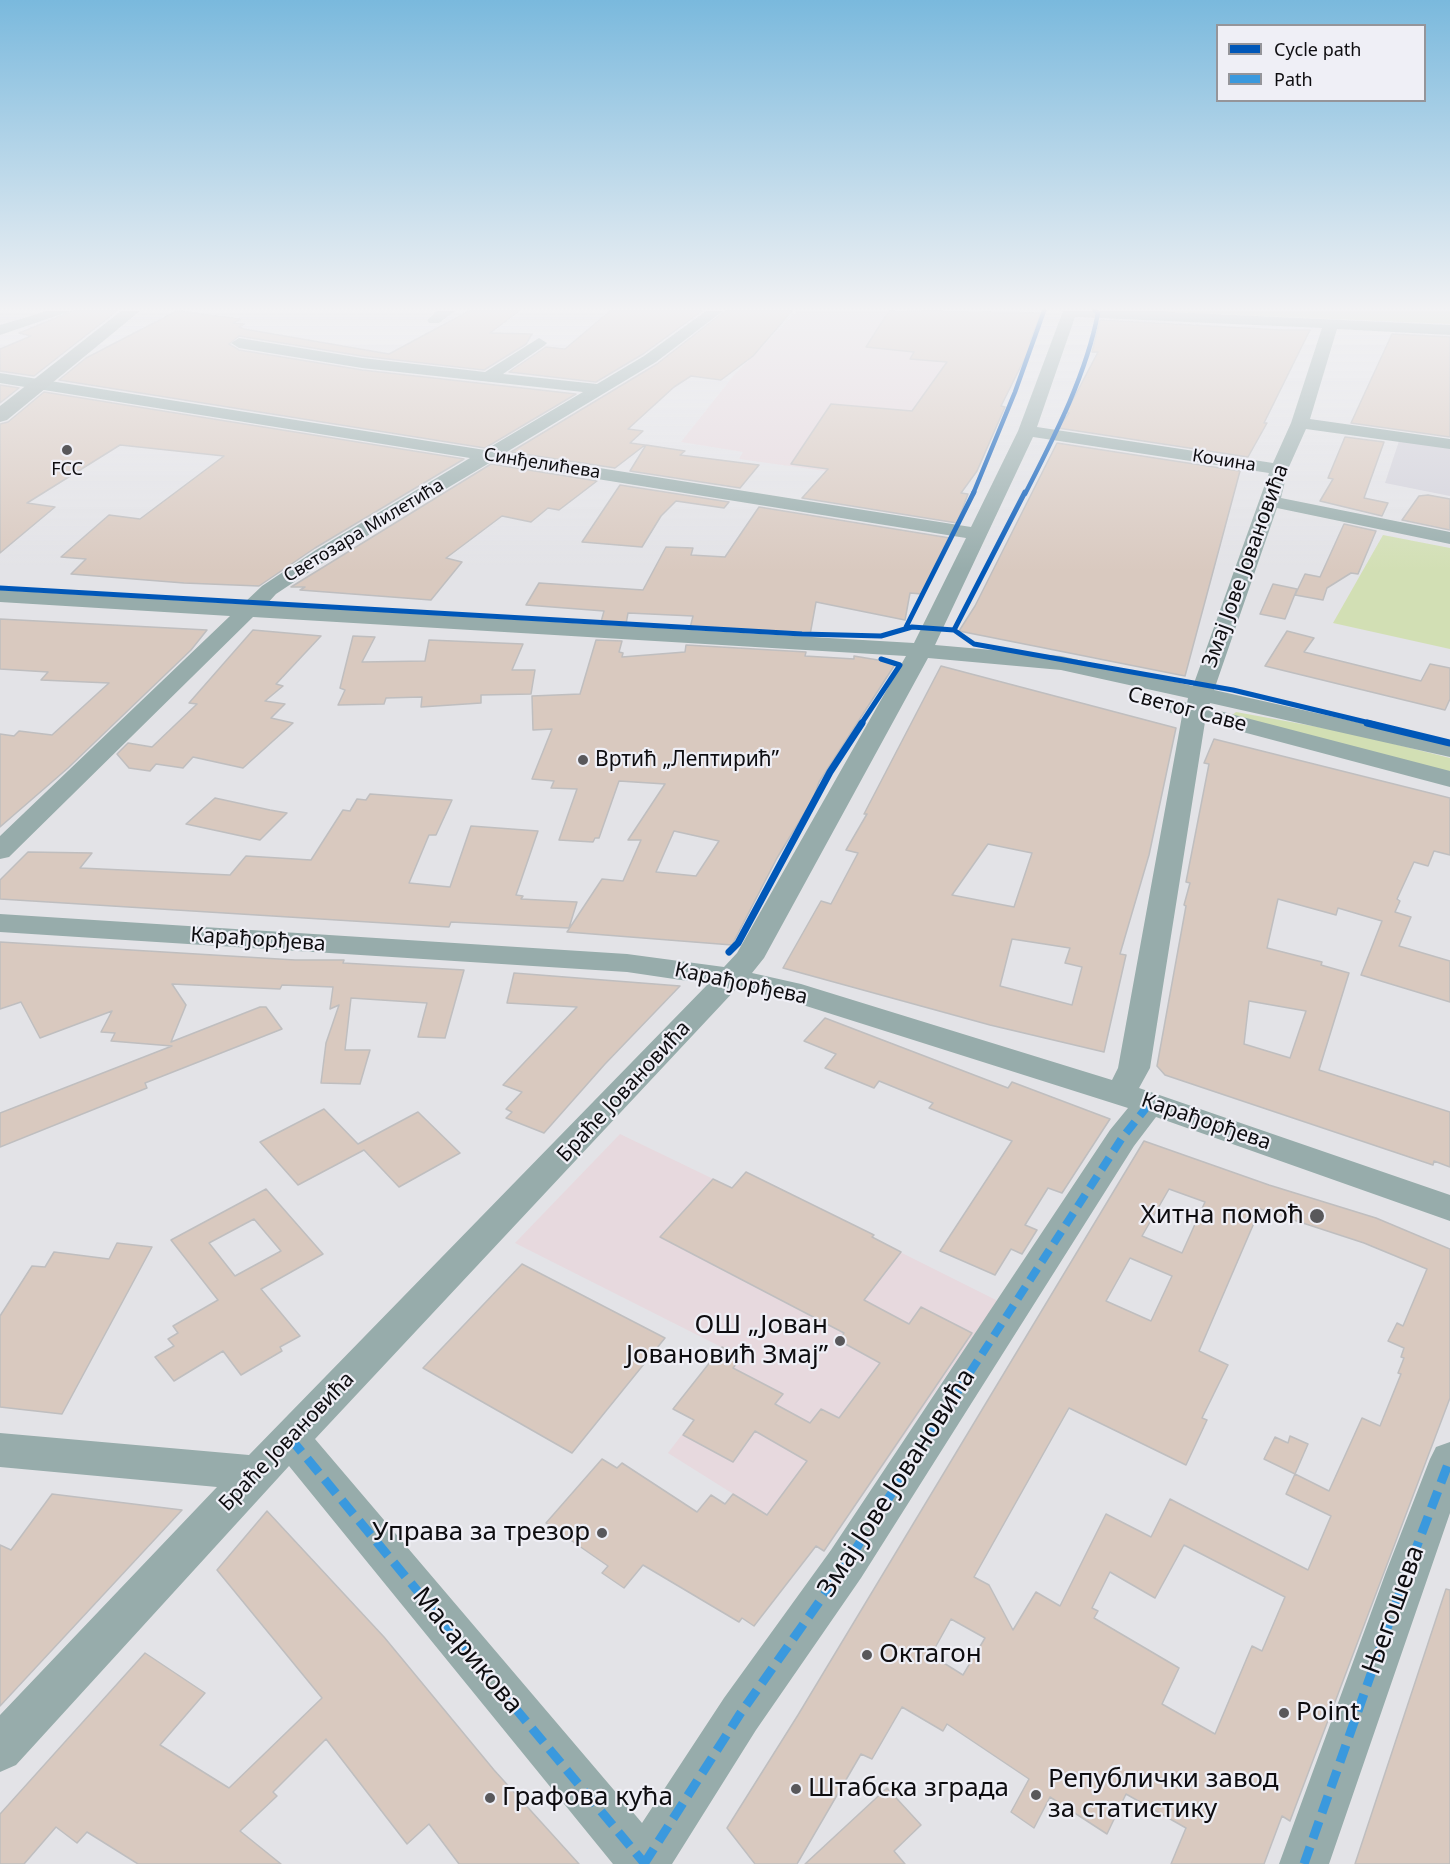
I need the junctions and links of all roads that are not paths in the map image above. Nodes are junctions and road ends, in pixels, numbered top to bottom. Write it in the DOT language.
graph roads {
  1 [pos="23,398"];
  2 [pos="127,398"];
  3 [pos="584,398"];
  4 [pos="1039,398"];
  5 [pos="1308,398"];
  6 [pos="0,416"];
  7 [pos="1300,423"];
  8 [pos="1027,430"];
  9 [pos="1450,444"];
  10 [pos="489,456"];
  11 [pos="1279,469"];
  12 [pos="1270,501"];
  13 [pos="977,534"];
  14 [pos="1450,538"];
  15 [pos="0,596"];
  16 [pos="246,611"];
  17 [pos="922,650"];
  18 [pos="1198,702"];
  19 [pos="1450,750"];
  20 [pos="1450,779"];
  21 [pos="0,851"];
  22 [pos="0,923"];
  23 [pos="733,978"];
  24 [pos="1135,1098"];
  25 [pos="1450,1208"];
  26 [pos="290,1438"];
  27 [pos="0,1450"];
  28 [pos="1450,1459"];
  29 [pos="257,1473"];
  30 [pos="0,1749"];
  31 [pos="644,1864"];
  32 [pos="1304,1864"];
  1 -- 6 [label="main road"];
  2 -- 10 [label="street, Синђелићева"];
  3 -- 10 [label="street, Светозара Милетића"];
  4 -- 8 [label="street, Браће Јовановића"];
  5 -- 7 [label="street, Змај Јове Јовановића"];
  7 -- 9 [label="street"];
  7 -- 11 [label="street, Змај Јове Јовановића"];
  8 -- 11 [label="street, Кочина"];
  8 -- 13 [label="street, Браће Јовановића"];
  10 -- 13 [label="street, Синђелићева"];
  10 -- 16 [label="street, Светозара Милетића"];
  11 -- 12 [label="street, Змај Јове Јовановића"];
  12 -- 14 [label="street"];
  12 -- 18 [label="street, Змај Јове Јовановића"];
  13 -- 17 [label="street, Браће Јовановића"];
  15 -- 16 [label="street, Светог Саве"];
  16 -- 17 [label="street, Светог Саве"];
  16 -- 21 [label="street, Светозара Милетића"];
  17 -- 18 [label="street, Светог Саве"];
  17 -- 23 [label="street, Браће Јовановића"];
  18 -- 19 [label="street, Светог Саве"];
  18 -- 20 [label="street, Светог Саве"];
  18 -- 24 [label="street, Змај Јове Јовановића"];
  22 -- 23 [label="street, Карађорђева"];
  23 -- 24 [label="street, Карађорђева"];
  23 -- 26 [label="street, Браће Јовановића"];
  24 -- 25 [label="street, Карађорђева"];
  24 -- 31 [label="street, Змај Јове Јовановића"];
  26 -- 29 [label="street, Браће Јовановића"];
  26 -- 31 [label="street, Масарикова"];
  27 -- 29 [label="street"];
  28 -- 32 [label="street, Његошева"];
  29 -- 30 [label="street, Браће Јовановића"];
}
